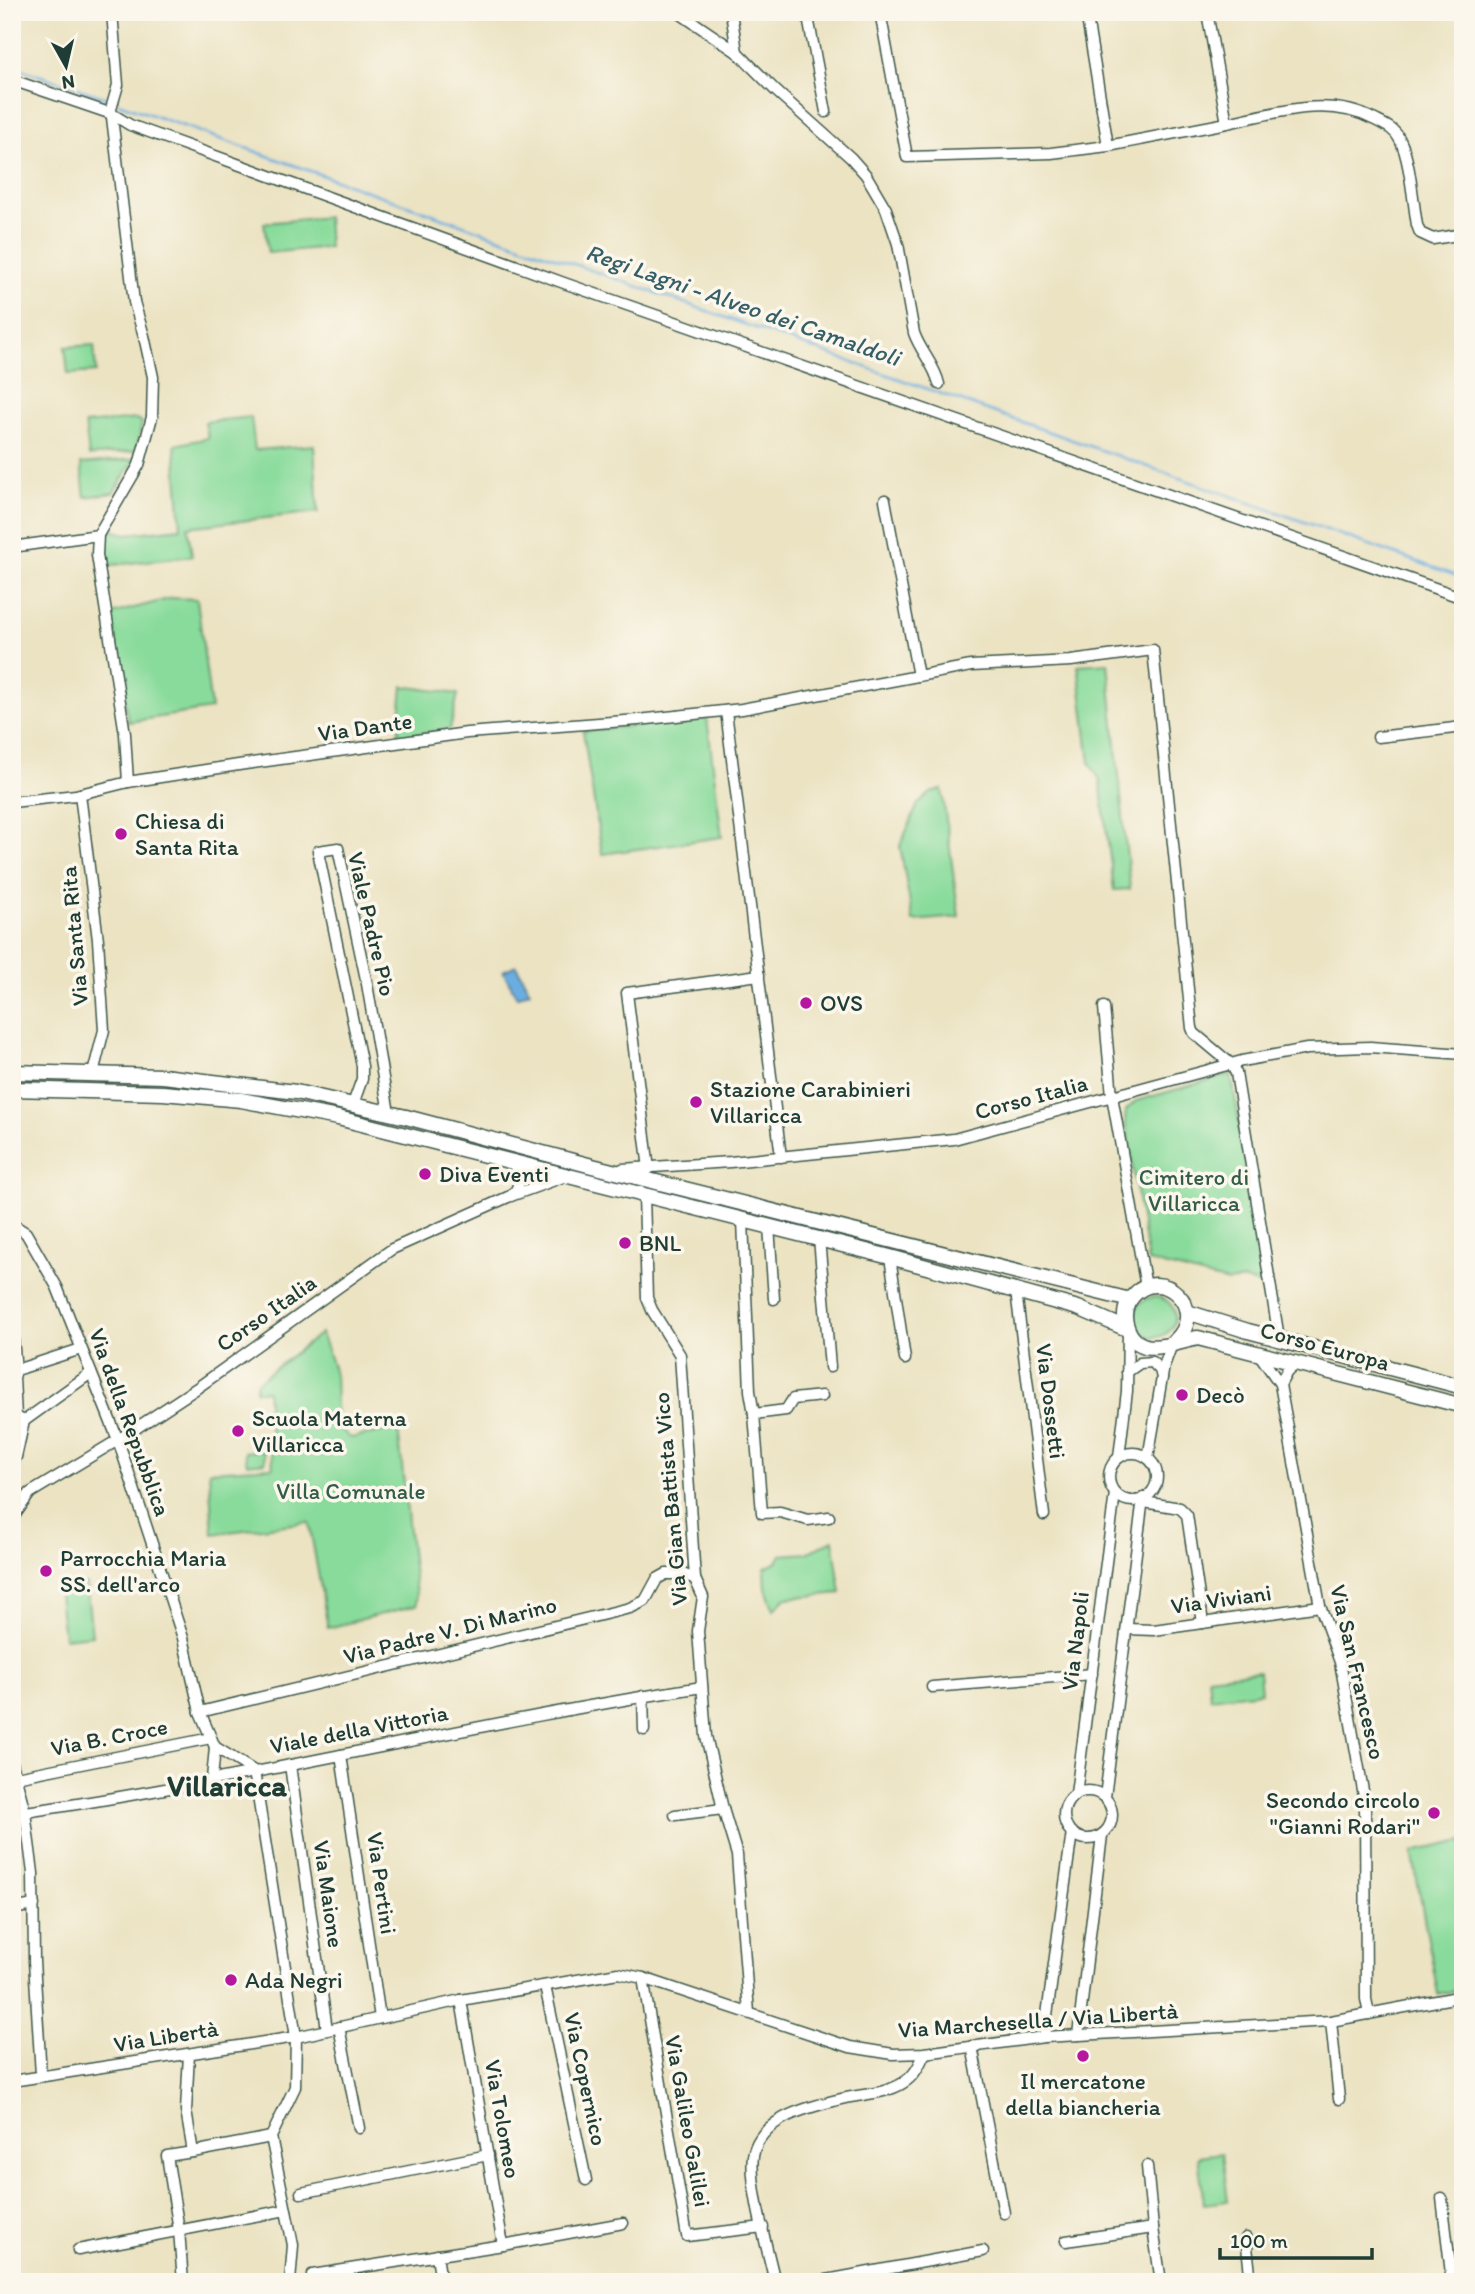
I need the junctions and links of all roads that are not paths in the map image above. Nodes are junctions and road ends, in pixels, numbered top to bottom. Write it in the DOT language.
graph roads {
  1 [pos="112,12"];
  2 [pos="678,12"];
  3 [pos="731,12"];
  4 [pos="807,12"];
  5 [pos="880,12"];
  6 [pos="1086,12"];
  7 [pos="1207,12"];
  8 [pos="737,52"];
  9 [pos="12,80"];
  10 [pos="111,112"];
  11 [pos="825,112"];
  12 [pos="1227,123"];
  13 [pos="1108,146"];
  14 [pos="1463,234"];
  15 [pos="939,384"];
  16 [pos="885,500"];
  17 [pos="99,535"];
  18 [pos="12,547"];
  19 [pos="1463,598"];
  20 [pos="919,676"];
  21 [pos="726,711"];
  22 [pos="1463,727"];
  23 [pos="1378,737"];
  24 [pos="128,782"];
  25 [pos="80,794"];
  26 [pos="12,802"];
  27 [pos="760,975"];
  28 [pos="1104,1007"];
  29 [pos="1463,1055"];
  30 [pos="1231,1064"];
  31 [pos="12,1072"];
  32 [pos="93,1073"];
  33 [pos="12,1088"];
  34 [pos="1112,1096"];
  35 [pos="353,1104"];
  36 [pos="389,1113"];
  37 [pos="781,1157"];
  38 [pos="510,1160"];
  39 [pos="680,1166"];
  40 [pos="598,1168"];
  41 [pos="649,1169"];
  42 [pos="566,1176"];
  43 [pos="593,1183"];
  44 [pos="678,1188"];
  45 [pos="643,1195"];
  46 [pos="511,1196"];
  47 [pos="743,1220"];
  48 [pos="12,1224"];
  49 [pos="769,1226"];
  50 [pos="819,1238"];
  51 [pos="890,1257"];
  52 [pos="1146,1287"];
  53 [pos="1016,1292"];
  54 [pos="774,1299"];
  55 [pos="1130,1300"];
  56 [pos="1187,1312"];
  57 [pos="12,1328"];
  58 [pos="1128,1330"];
  59 [pos="1276,1338"];
  60 [pos="1174,1343"];
  61 [pos="81,1349"];
  62 [pos="1258,1352"];
  63 [pos="905,1359"];
  64 [pos="1297,1362"];
  65 [pos="830,1367"];
  66 [pos="16,1370"];
  67 [pos="1128,1372"];
  68 [pos="91,1373"];
  69 [pos="1162,1378"];
  70 [pos="1280,1384"];
  71 [pos="1463,1387"];
  72 [pos="822,1396"];
  73 [pos="1463,1406"];
  74 [pos="754,1414"];
  75 [pos="17,1418"];
  76 [pos="118,1440"];
  77 [pos="1119,1457"];
  78 [pos="1148,1458"];
  79 [pos="12,1463"];
  80 [pos="1115,1493"];
  81 [pos="1144,1500"];
  82 [pos="1044,1515"];
  83 [pos="829,1517"];
  84 [pos="12,1519"];
  85 [pos="695,1579"];
  86 [pos="1320,1606"];
  87 [pos="1203,1623"];
  88 [pos="1127,1629"];
  89 [pos="1092,1674"];
  90 [pos="702,1687"];
  91 [pos="932,1687"];
  92 [pos="643,1696"];
  93 [pos="200,1712"];
  94 [pos="644,1730"];
  95 [pos="213,1742"];
  96 [pos="341,1755"];
  97 [pos="12,1763"];
  98 [pos="290,1765"];
  99 [pos="254,1771"];
  100 [pos="16,1777"];
  101 [pos="212,1779"];
  102 [pos="1076,1794"];
  103 [pos="1105,1797"];
  104 [pos="723,1809"];
  105 [pos="25,1812"];
  106 [pos="12,1814"];
  107 [pos="675,1815"];
  108 [pos="1072,1832"];
  109 [pos="1102,1835"];
  110 [pos="34,1905"];
  111 [pos="12,1909"];
  112 [pos="643,1978"];
  113 [pos="545,1986"];
  114 [pos="1463,1996"];
  115 [pos="461,2000"];
  116 [pos="749,2012"];
  117 [pos="1369,2014"];
  118 [pos="380,2018"];
  119 [pos="1331,2021"];
  120 [pos="333,2028"];
  121 [pos="1078,2035"];
  122 [pos="296,2037"];
  123 [pos="1044,2037"];
  124 [pos="972,2046"];
  125 [pos="925,2053"];
  126 [pos="189,2054"];
  127 [pos="41,2075"];
  128 [pos="12,2081"];
  129 [pos="1339,2099"];
  130 [pos="359,2128"];
  131 [pos="271,2137"];
  132 [pos="193,2151"];
  133 [pos="488,2155"];
  134 [pos="1147,2166"];
  135 [pos="586,2180"];
  136 [pos="301,2193"];
  137 [pos="1442,2198"];
  138 [pos="286,2210"];
  139 [pos="1004,2213"];
  140 [pos="623,2223"];
  141 [pos="763,2227"];
  142 [pos="1153,2228"];
  143 [pos="179,2230"];
  144 [pos="1246,2238"];
  145 [pos="1066,2241"];
  146 [pos="503,2245"];
  147 [pos="78,2250"];
  148 [pos="983,2251"];
  149 [pos="437,2255"];
  150 [pos="312,2275"];
  151 [pos="330,2277"];
  152 [pos="833,2280"];
  153 [pos="183,2282"];
  154 [pos="290,2282"];
  155 [pos="441,2282"];
  156 [pos="775,2282"];
  157 [pos="816,2282"];
  158 [pos="1161,2282"];
  159 [pos="1251,2282"];
  160 [pos="1452,2282"];
  1 -- 10 [label="street"];
  2 -- 8 [label="street"];
  3 -- 8 [label="street"];
  4 -- 11 [label="street"];
  5 -- 13 [label="street"];
  6 -- 13 [label="street"];
  7 -- 12 [label="street"];
  8 -- 15 [label="street"];
  9 -- 10 [label="street"];
  10 -- 17 [label="street"];
  10 -- 19 [label="street"];
  12 -- 13 [label="street"];
  12 -- 14 [label="street"];
  16 -- 20 [label="street"];
  17 -- 18 [label="street"];
  17 -- 24 [label="street"];
  20 -- 21 [label="street, Via Dante"];
  20 -- 30 [label="street, Via Dante"];
  21 -- 24 [label="street, Via Dante"];
  21 -- 27 [label="street"];
  22 -- 23 [label="street"];
  24 -- 25 [label="street, Via Dante"];
  25 -- 26 [label="street, Via Dante"];
  25 -- 32 [label="street, Via Santa Rita"];
  27 -- 37 [label="street"];
  27 -- 41 [label="street"];
  28 -- 34 [label="street"];
  29 -- 30 [label="street, Corso Italia"];
  30 -- 34 [label="street, Corso Italia"];
  30 -- 59 [label="street"];
  31 -- 32 [label="main road"];
  32 -- 35 [label="main road"];
  33 -- 38 [label="main road"];
  34 -- 37 [label="street, Corso Italia"];
  34 -- 52 [label="street"];
  35 -- 36 [label="main road"];
  35 -- 36 [label="street, Viale Padre Pio"];
  36 -- 40 [label="main road"];
  37 -- 39 [label="street, Corso Italia"];
  38 -- 42 [label="main road"];
  38 -- 46 [label="street"];
  39 -- 41 [label="street, Corso Italia"];
  39 -- 44 [label="street"];
  40 -- 41 [label="street, Corso Italia"];
  40 -- 42 [label="main road"];
  40 -- 43 [label="main road"];
  40 -- 44 [label="main road"];
  42 -- 43 [label="main road"];
  42 -- 46 [label="street, Corso Italia"];
  43 -- 45 [label="main road"];
  44 -- 55 [label="main road"];
  45 -- 47 [label="main road"];
  45 -- 85 [label="street, Via Gian Battista Vico"];
  46 -- 76 [label="street, Corso Italia"];
  47 -- 49 [label="main road"];
  47 -- 74 [label="street"];
  48 -- 61 [label="street, Via della Repubblica"];
  49 -- 50 [label="main road"];
  49 -- 54 [label="street"];
  50 -- 51 [label="main road"];
  50 -- 65 [label="street"];
  51 -- 53 [label="main road"];
  51 -- 63 [label="street"];
  52 -- 55 [label="main road"];
  52 -- 56 [label="main road"];
  53 -- 58 [label="main road"];
  53 -- 82 [label="street, Via Dossetti"];
  55 -- 58 [label="main road"];
  56 -- 59 [label="main road, Corso Europa"];
  56 -- 60 [label="main road"];
  57 -- 66 [label="street"];
  58 -- 60 [label="main road"];
  58 -- 67 [label="street"];
  59 -- 71 [label="main road, Corso Europa"];
  60 -- 62 [label="main road, Corso Europa"];
  60 -- 69 [label="street"];
  61 -- 66 [label="street"];
  61 -- 68 [label="street, Via della Repubblica"];
  62 -- 64 [label="main road, Corso Europa"];
  62 -- 70 [label="street, Via San Francesco"];
  64 -- 70 [label="street"];
  64 -- 73 [label="main road, Corso Europa"];
  66 -- 75 [label="street"];
  67 -- 69 [label="street"];
  67 -- 77 [label="street"];
  68 -- 75 [label="street"];
  68 -- 76 [label="street, Via della Repubblica"];
  69 -- 78 [label="street"];
  70 -- 86 [label="street, Via San Francesco"];
  72 -- 74 [label="street"];
  74 -- 83 [label="street"];
  75 -- 79 [label="street"];
  76 -- 84 [label="street, Corso Italia"];
  76 -- 93 [label="street, Via della Repubblica"];
  77 -- 78 [label="street"];
  77 -- 80 [label="street"];
  78 -- 81 [label="street"];
  80 -- 81 [label="street"];
  80 -- 89 [label="street, Via Napoli"];
  81 -- 87 [label="street"];
  81 -- 88 [label="street"];
  85 -- 90 [label="street, Via Gian Battista Vico"];
  85 -- 93 [label="street, Via Padre V. Di Marino"];
  86 -- 87 [label="street, Via Viviani"];
  86 -- 117 [label="street, Via San Francesco"];
  87 -- 88 [label="street, Via Viviani"];
  88 -- 103 [label="street"];
  89 -- 91 [label="street"];
  89 -- 102 [label="street, Via Napoli"];
  90 -- 92 [label="street, Viale della Vittoria"];
  90 -- 104 [label="street, Via Gian Battista Vico"];
  92 -- 94 [label="street"];
  92 -- 96 [label="street, Viale della Vittoria"];
  93 -- 95 [label="street, Via della Repubblica"];
  95 -- 99 [label="street"];
  95 -- 100 [label="street, Via B. Croce"];
  95 -- 101 [label="street"];
  96 -- 98 [label="street, Viale della Vittoria"];
  96 -- 118 [label="street, Via Pertini"];
  97 -- 100 [label="street"];
  98 -- 99 [label="street, Viale della Vittoria"];
  98 -- 120 [label="street, Via Maione"];
  99 -- 101 [label="street, Viale della Vittoria"];
  99 -- 122 [label="street"];
  100 -- 105 [label="street"];
  101 -- 105 [label="street, Viale della Vittoria"];
  102 -- 103 [label="street"];
  102 -- 108 [label="street"];
  103 -- 109 [label="street"];
  104 -- 107 [label="street"];
  104 -- 116 [label="street, Via Gian Battista Vico"];
  105 -- 106 [label="street, Viale della Vittoria"];
  105 -- 110 [label="street"];
  108 -- 109 [label="street"];
  108 -- 123 [label="street"];
  109 -- 121 [label="street"];
  110 -- 111 [label="street"];
  110 -- 127 [label="street"];
  112 -- 113 [label="street, Via Marchesella / Via Libertà"];
  112 -- 116 [label="street, Via Marchesella / Via Libertà"];
  112 -- 141 [label="street, Via Galileo Galilei"];
  113 -- 115 [label="street, Via Marchesella / Via Libertà"];
  113 -- 135 [label="street, Via Copernico"];
  114 -- 117 [label="street, Via Marchesella / Via Libertà"];
  115 -- 118 [label="street, Via Marchesella / Via Libertà"];
  115 -- 133 [label="street, Via Tolomeo"];
  116 -- 125 [label="street, Via Marchesella / Via Libertà"];
  117 -- 119 [label="street, Via Marchesella / Via Libertà"];
  118 -- 120 [label="street, Via Marchesella / Via Libertà"];
  119 -- 121 [label="street, Via Marchesella / Via Libertà"];
  119 -- 129 [label="street"];
  120 -- 122 [label="street, Via Marchesella / Via Libertà"];
  120 -- 130 [label="street, Via Maione"];
  121 -- 123 [label="street, Via Marchesella / Via Libertà"];
  122 -- 126 [label="street, Via Libertà"];
  122 -- 131 [label="street"];
  123 -- 124 [label="street, Via Marchesella / Via Libertà"];
  124 -- 125 [label="street, Via Marchesella / Via Libertà"];
  124 -- 139 [label="street"];
  125 -- 141 [label="street"];
  126 -- 127 [label="street, Via Libertà"];
  126 -- 132 [label="street"];
  127 -- 128 [label="street, Via Libertà"];
  131 -- 132 [label="street"];
  131 -- 138 [label="street"];
  132 -- 143 [label="street"];
  133 -- 136 [label="street"];
  133 -- 146 [label="street, Via Tolomeo"];
  134 -- 142 [label="street"];
  137 -- 160 [label="street"];
  138 -- 143 [label="street"];
  138 -- 154 [label="street"];
  140 -- 146 [label="street"];
  141 -- 156 [label="street"];
  142 -- 145 [label="street"];
  142 -- 158 [label="street"];
  143 -- 147 [label="street"];
  143 -- 153 [label="street"];
  144 -- 159 [label="street"];
  146 -- 149 [label="street"];
  148 -- 152 [label="street"];
  149 -- 151 [label="street"];
  149 -- 155 [label="street"];
  150 -- 151 [label="street"];
  152 -- 157 [label="street"];
}
